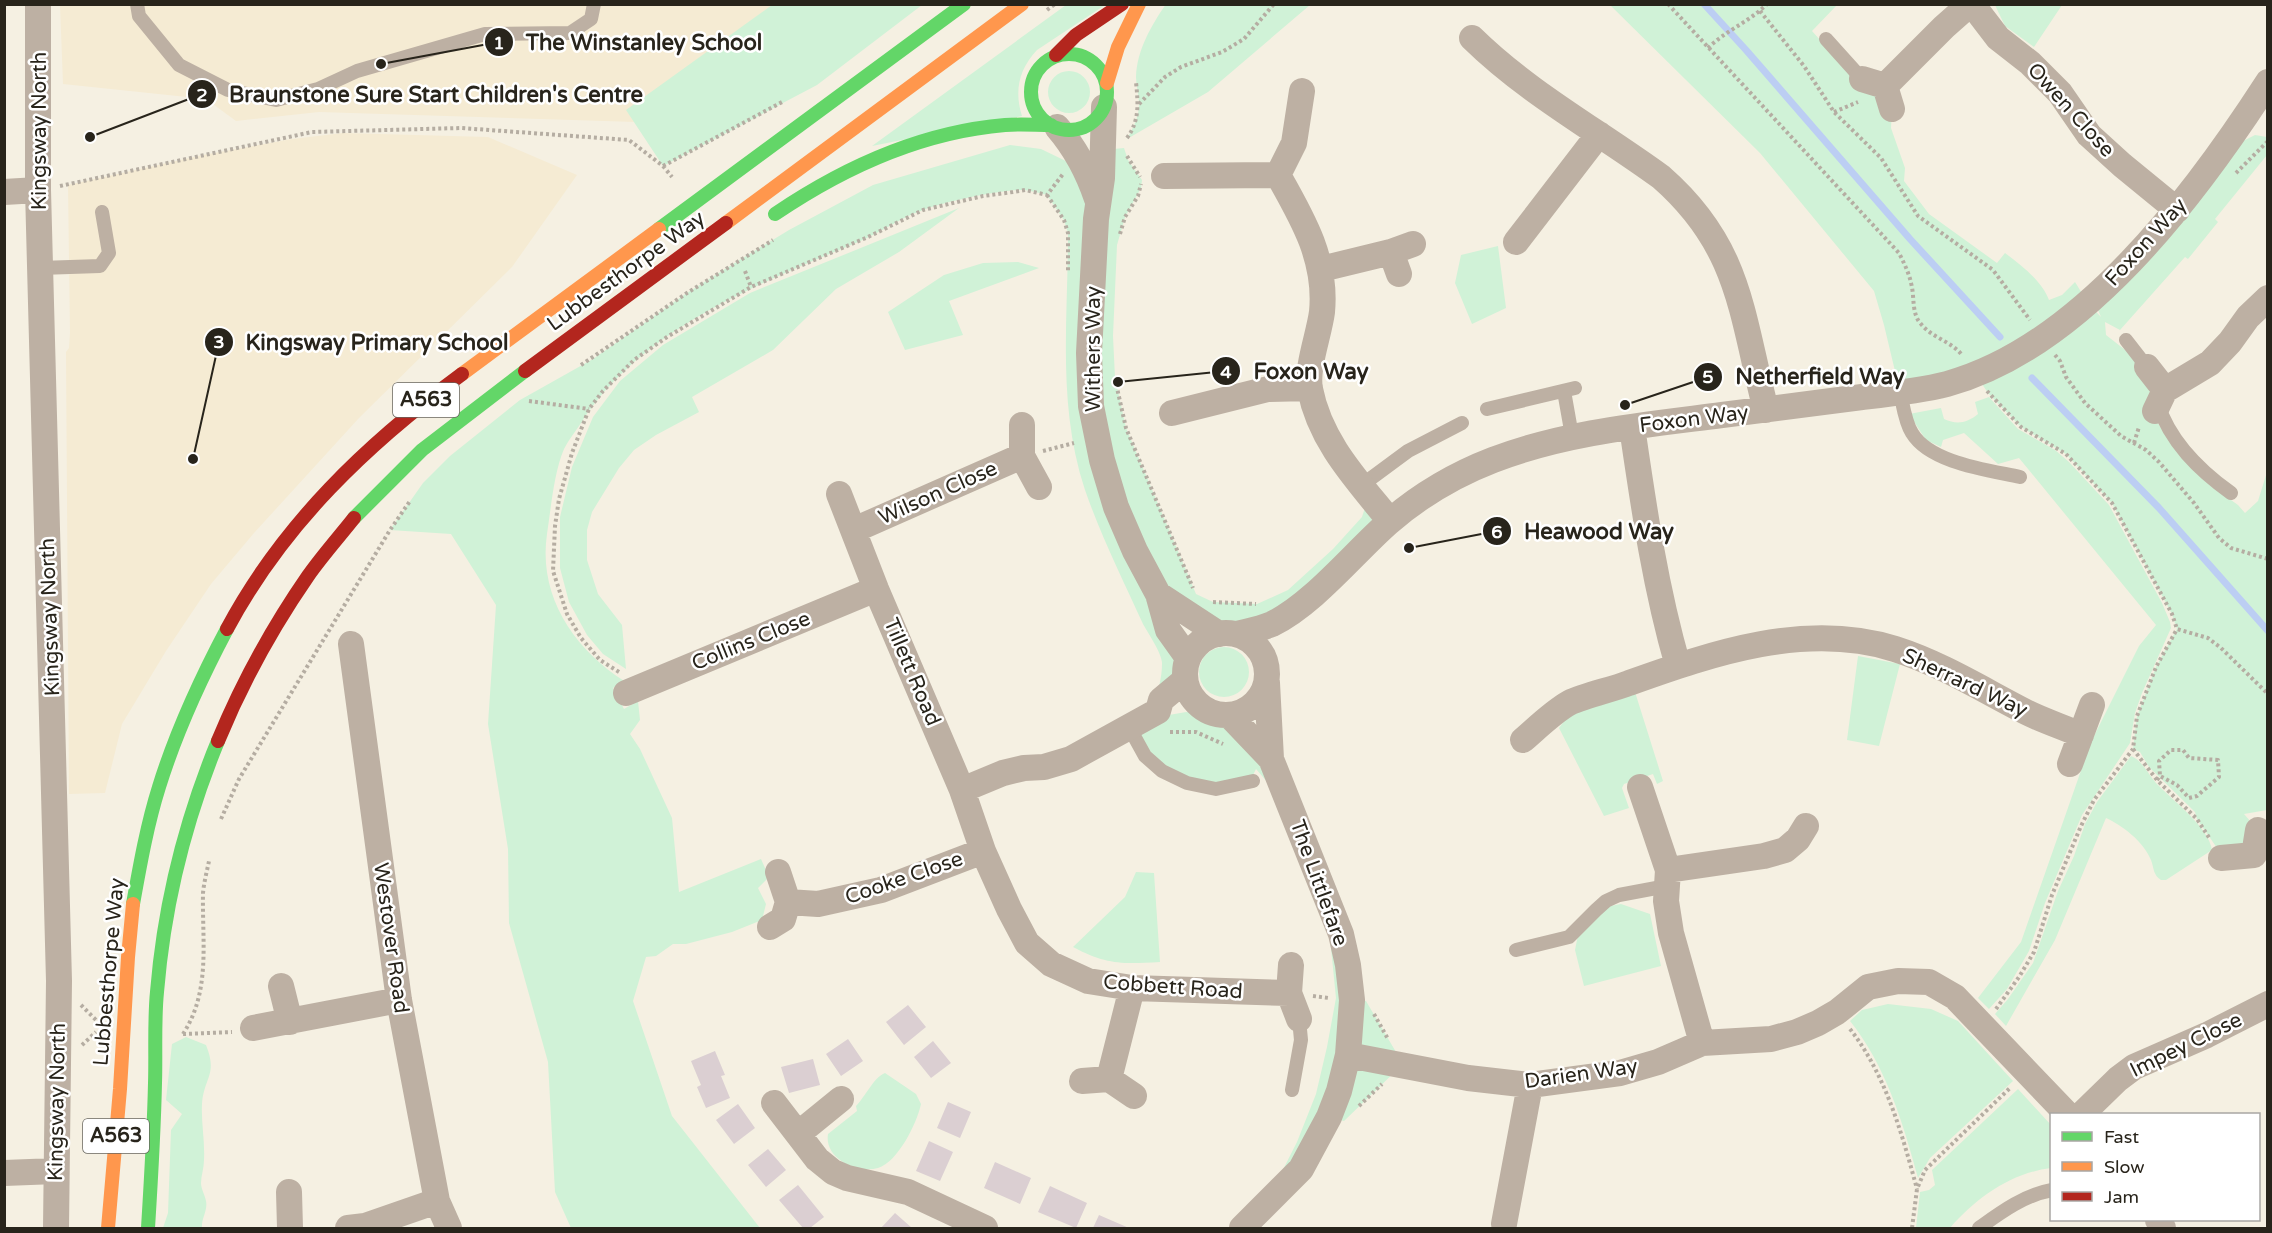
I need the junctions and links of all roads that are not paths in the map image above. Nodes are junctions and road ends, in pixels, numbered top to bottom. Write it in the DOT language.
graph roads {
  1 [pos="38,4"];
  2 [pos="137,4"];
  3 [pos="594,4"];
  4 [pos="964,4"];
  5 [pos="1022,4"];
  6 [pos="1122,4"];
  7 [pos="1139,4"];
  8 [pos="1971,4"];
  9 [pos="1472,38"];
  10 [pos="1826,39"];
  11 [pos="1056,55"];
  12 [pos="2268,82"];
  13 [pos="1302,91"];
  14 [pos="1880,91"];
  15 [pos="1106,95"];
  16 [pos="2260,112"];
  17 [pos="1054,126"];
  18 [pos="1599,134"];
  19 [pos="1278,175"];
  20 [pos="1164,176"];
  21 [pos="38,190"];
  22 [pos="4,192"];
  23 [pos="1098,199"];
  24 [pos="2177,210"];
  25 [pos="102,212"];
  26 [pos="764,221"];
  27 [pos="1516,242"];
  28 [pos="1401,257"];
  29 [pos="40,268"];
  30 [pos="1321,269"];
  31 [pos="686,270"];
  32 [pos="2268,298"];
  33 [pos="2126,340"];
  34 [pos="548,353"];
  35 [pos="2147,368"];
  36 [pos="1310,388"];
  37 [pos="1900,392"];
  38 [pos="2159,401"];
  39 [pos="1487,409"];
  40 [pos="1766,410"];
  41 [pos="1172,413"];
  42 [pos="1462,423"];
  43 [pos="1022,425"];
  44 [pos="1632,427"];
  45 [pos="1572,436"];
  46 [pos="1022,456"];
  47 [pos="2020,477"];
  48 [pos="1362,485"];
  49 [pos="1039,487"];
  50 [pos="839,494"];
  51 [pos="2231,494"];
  52 [pos="1390,521"];
  53 [pos="854,530"];
  54 [pos="876,589"];
  55 [pos="1158,594"];
  56 [pos="1297,608"];
  57 [pos="1228,634"];
  58 [pos="351,644"];
  59 [pos="1678,666"];
  60 [pos="1186,669"];
  61 [pos="1266,674"];
  62 [pos="632,691"];
  63 [pos="2092,705"];
  64 [pos="1158,711"];
  65 [pos="1219,714"];
  66 [pos="1132,733"];
  67 [pos="2081,735"];
  68 [pos="1522,740"];
  69 [pos="1271,759"];
  70 [pos="2070,764"];
  71 [pos="1253,781"];
  72 [pos="1640,787"];
  73 [pos="963,790"];
  74 [pos="1806,826"];
  75 [pos="2261,845"];
  76 [pos="983,851"];
  77 [pos="2221,858"];
  78 [pos="778,872"];
  79 [pos="1667,878"];
  80 [pos="788,902"];
  81 [pos="770,927"];
  82 [pos="1516,950"];
  83 [pos="1292,965"];
  84 [pos="281,986"];
  85 [pos="1132,988"];
  86 [pos="1289,993"];
  87 [pos="399,1000"];
  88 [pos="2268,1004"];
  89 [pos="1299,1019"];
  90 [pos="290,1022"];
  91 [pos="254,1028"];
  92 [pos="1702,1043"];
  93 [pos="1348,1055"];
  94 [pos="1109,1079"];
  95 [pos="1082,1081"];
  96 [pos="1530,1084"];
  97 [pos="1292,1090"];
  98 [pos="1134,1096"];
  99 [pos="841,1099"];
  100 [pos="774,1103"];
  101 [pos="2066,1113"];
  102 [pos="2083,1113"];
  103 [pos="798,1134"];
  104 [pos="56,1171"];
  105 [pos="4,1173"];
  106 [pos="2050,1191"];
  107 [pos="289,1192"];
  108 [pos="437,1201"];
  109 [pos="1504,1227"];
  110 [pos="56,1228"];
  111 [pos="108,1228"];
  112 [pos="148,1228"];
  113 [pos="290,1228"];
  114 [pos="348,1228"];
  115 [pos="450,1228"];
  116 [pos="985,1228"];
  117 [pos="1242,1228"];
  118 [pos="1979,1228"];
  1 -- 21 [label="street, Kingsway North"];
  2 -- 3 [label="lane"];
  4 -- 111 [label="main road, Lubbesthorpe Way / A563"];
  5 -- 34 [label="main road, Lubbesthorpe Way / A563"];
  6 -- 11 [label="main road"];
  7 -- 15 [label="main road, Withers Way"];
  8 -- 14 [label="street, Owen Close"];
  8 -- 24 [label="street, Owen Close"];
  9 -- 18 [label="street"];
  10 -- 14 [label="lane"];
  11 -- 15 [label="main road"];
  11 -- 17 [label="main road"];
  12 -- 16 [label="street, Foxon Way"];
  13 -- 19 [label="street"];
  15 -- 17 [label="main road"];
  15 -- 23 [label="street, Withers Way"];
  16 -- 24 [label="street, Foxon Way"];
  17 -- 23 [label="street, Withers Way"];
  17 -- 26 [label="main road"];
  18 -- 27 [label="street"];
  18 -- 40 [label="street"];
  19 -- 20 [label="street"];
  19 -- 30 [label="street"];
  21 -- 22 [label="street"];
  21 -- 29 [label="street, Kingsway North"];
  23 -- 55 [label="street, Withers Way"];
  24 -- 37 [label="street, Foxon Way"];
  25 -- 29 [label="lane"];
  28 -- 30 [label="street"];
  29 -- 104 [label="street, Kingsway North"];
  30 -- 36 [label="street"];
  31 -- 34 [label="main road"];
  32 -- 38 [label="street"];
  33 -- 35 [label="lane"];
  34 -- 112 [label="main road, Lubbesthorpe Way / A563"];
  35 -- 38 [label="street"];
  36 -- 41 [label="street"];
  36 -- 48 [label="street"];
  37 -- 40 [label="street, Foxon Way"];
  37 -- 47 [label="lane"];
  38 -- 51 [label="lane"];
  39 -- 45 [label="lane"];
  40 -- 44 [label="street, Foxon Way"];
  42 -- 48 [label="lane"];
  43 -- 46 [label="street, Wilson Close"];
  44 -- 45 [label="street, Foxon Way"];
  44 -- 59 [label="street"];
  45 -- 52 [label="street, Foxon Way"];
  46 -- 49 [label="street, Wilson Close"];
  46 -- 53 [label="street, Wilson Close"];
  48 -- 52 [label="street"];
  50 -- 53 [label="street, Tillett Road"];
  52 -- 56 [label="street, Foxon Way"];
  53 -- 54 [label="street, Tillett Road"];
  54 -- 62 [label="street, Collins Close"];
  54 -- 73 [label="street, Tillett Road"];
  55 -- 57 [label="street, Withers Way"];
  55 -- 60 [label="street, Withers Way"];
  56 -- 57 [label="street, Foxon Way"];
  56 -- 61 [label="street, Foxon Way"];
  57 -- 60 [label="street"];
  57 -- 61 [label="street"];
  58 -- 87 [label="street, Westover Road"];
  59 -- 67 [label="street, Sherrard Way"];
  59 -- 68 [label="street, Sherrard Way"];
  60 -- 64 [label="street"];
  60 -- 65 [label="street"];
  61 -- 65 [label="street"];
  61 -- 69 [label="street, The Littlefare"];
  63 -- 67 [label="street"];
  64 -- 65 [label="street"];
  64 -- 66 [label="street"];
  65 -- 69 [label="street, The Littlefare"];
  66 -- 71 [label="lane"];
  66 -- 73 [label="street"];
  67 -- 70 [label="street"];
  69 -- 93 [label="street, The Littlefare"];
  72 -- 79 [label="street"];
  73 -- 76 [label="street, Tillett Road"];
  74 -- 79 [label="street"];
  75 -- 77 [label="street"];
  76 -- 80 [label="street, Cooke Close"];
  76 -- 85 [label="street, Cobbett Road"];
  78 -- 80 [label="street"];
  79 -- 82 [label="lane"];
  79 -- 92 [label="street"];
  80 -- 81 [label="street"];
  83 -- 86 [label="street"];
  84 -- 90 [label="street"];
  85 -- 86 [label="street, Cobbett Road"];
  85 -- 94 [label="street"];
  86 -- 89 [label="street"];
  87 -- 90 [label="street"];
  87 -- 108 [label="street, Westover Road"];
  88 -- 102 [label="street, Impey Close"];
  89 -- 97 [label="lane"];
  90 -- 91 [label="street"];
  92 -- 96 [label="street, Darien Way"];
  92 -- 101 [label="street, Darien Way"];
  93 -- 96 [label="street, Darien Way"];
  93 -- 117 [label="street, The Littlefare"];
  94 -- 95 [label="street"];
  94 -- 98 [label="street"];
  96 -- 109 [label="street"];
  99 -- 103 [label="street"];
  100 -- 103 [label="street"];
  103 -- 116 [label="street"];
  104 -- 105 [label="street"];
  104 -- 110 [label="street, Kingsway North"];
  106 -- 118 [label="lane"];
  107 -- 113 [label="street"];
  108 -- 114 [label="street"];
  108 -- 115 [label="street, Westover Road"];
}
